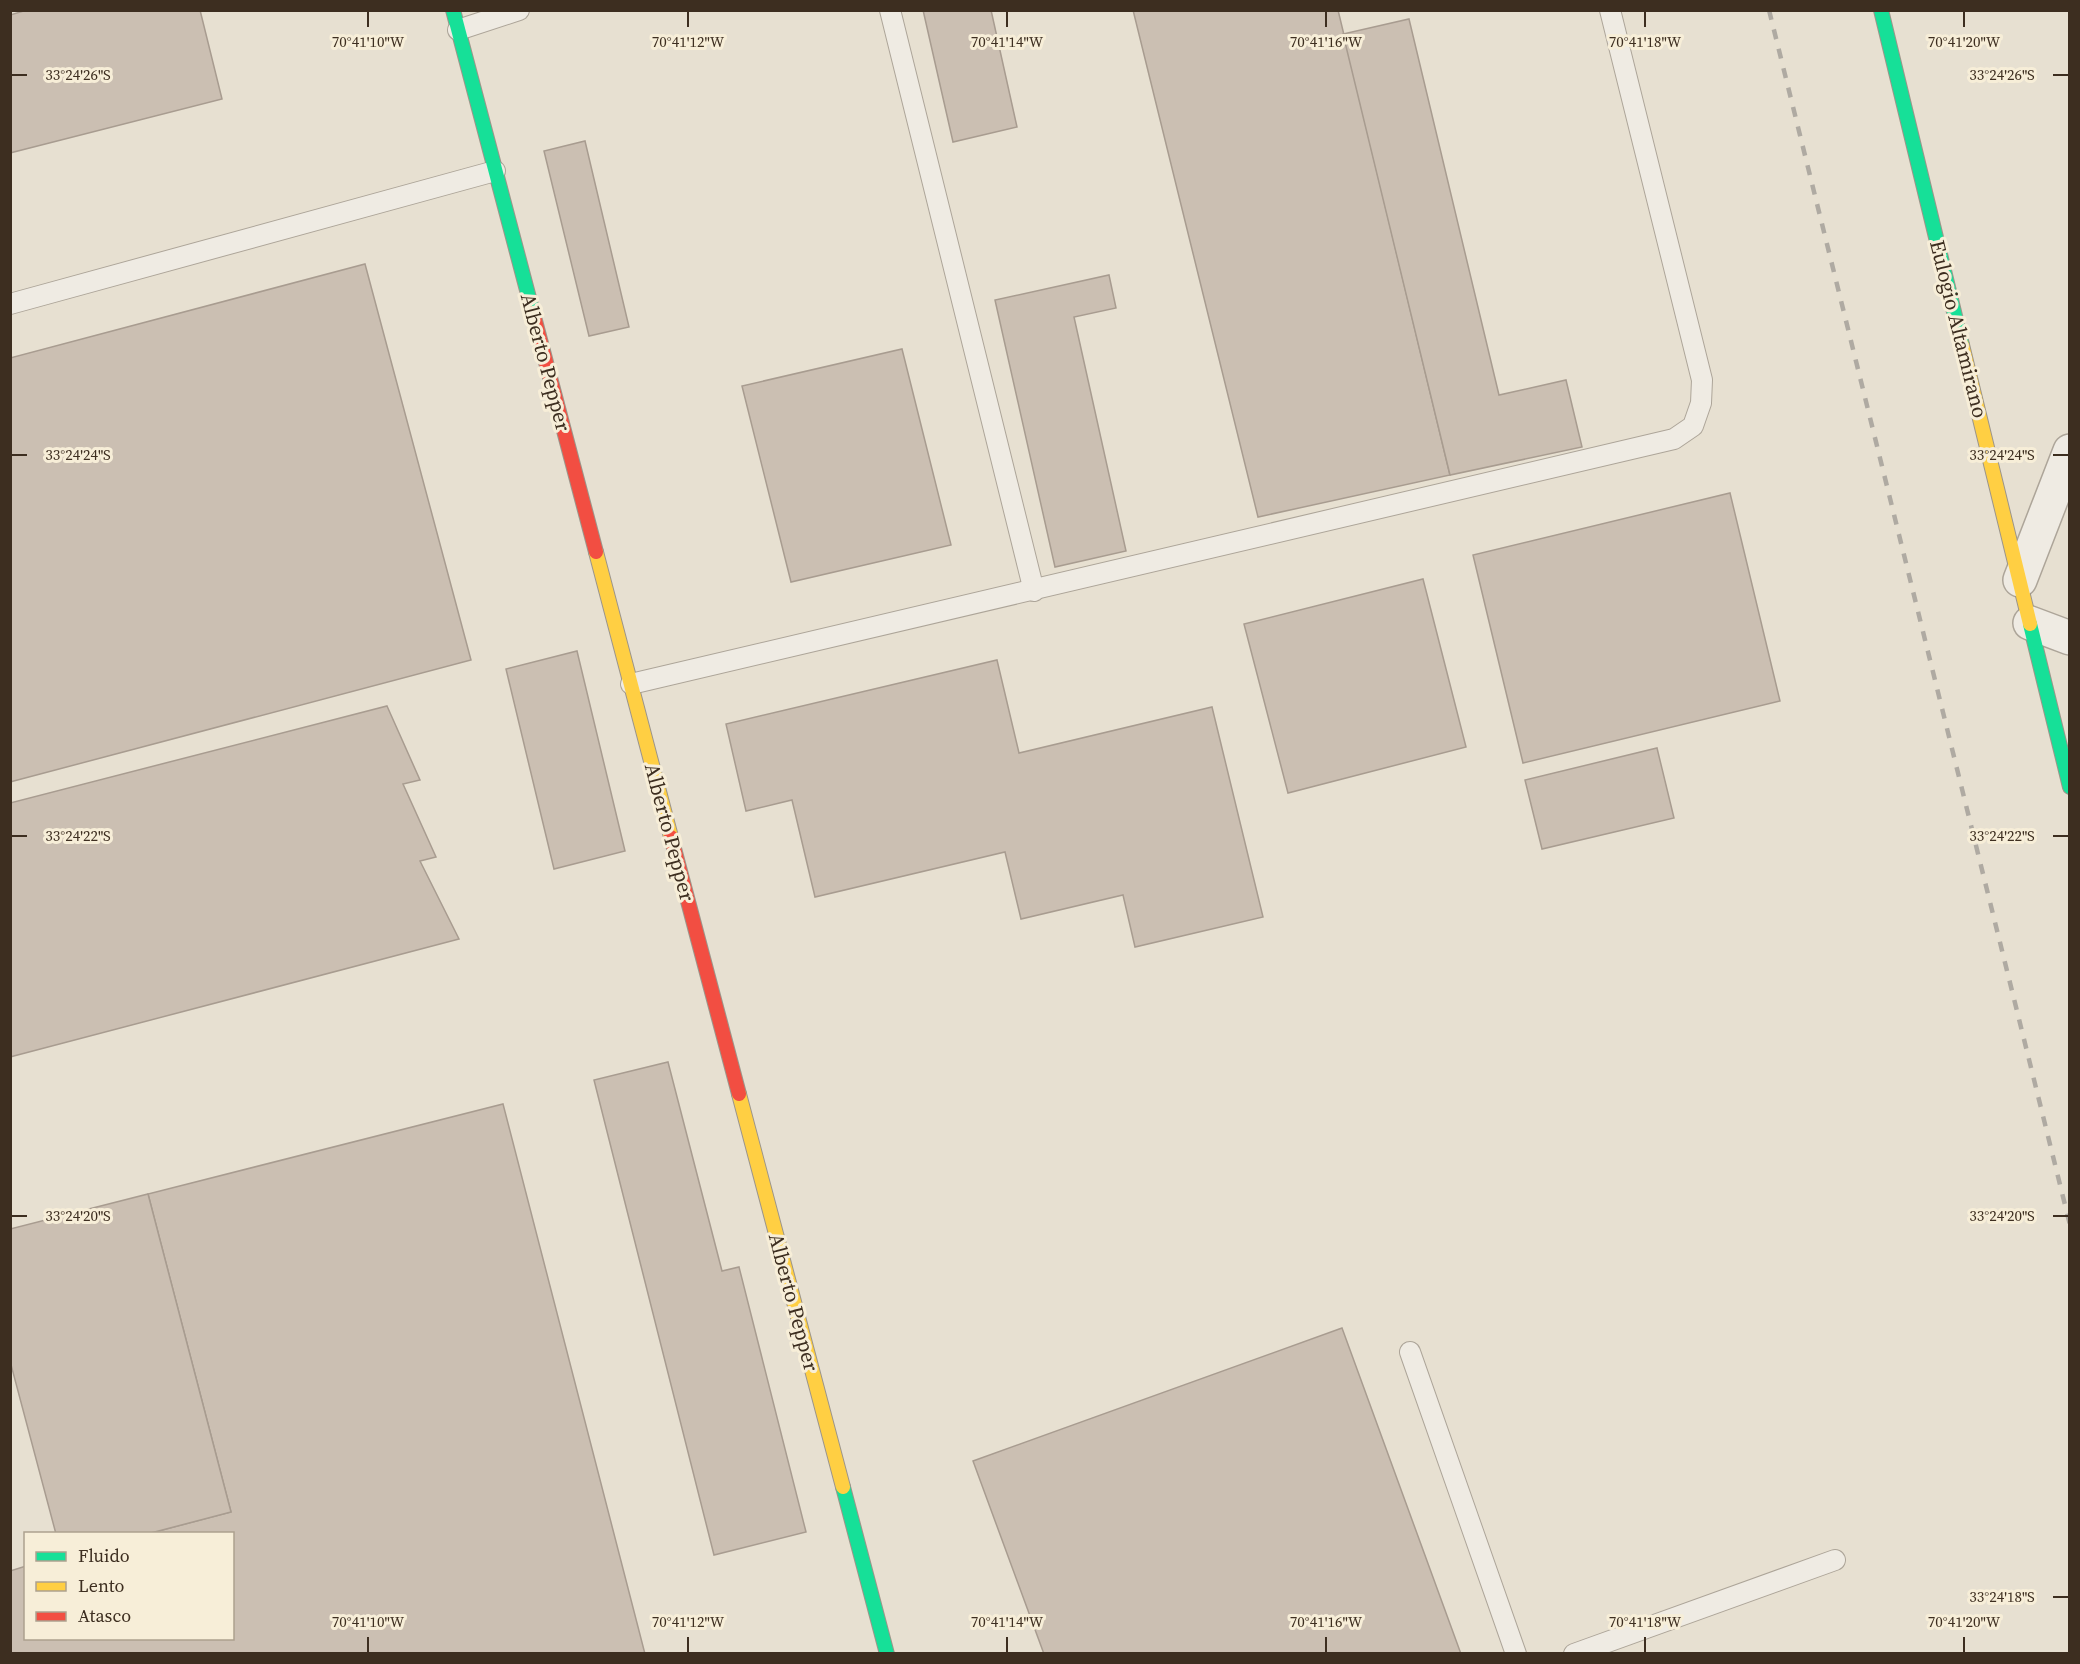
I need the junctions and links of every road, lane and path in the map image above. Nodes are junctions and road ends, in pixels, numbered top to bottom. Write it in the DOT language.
graph roads {
  1 [pos="453,10"];
  2 [pos="519,10"];
  3 [pos="890,10"];
  4 [pos="1610,10"];
  5 [pos="1881,10"];
  6 [pos="458,30"];
  7 [pos="495,171"];
  8 [pos="10,304"];
  9 [pos="2070,451"];
  10 [pos="2020,580"];
  11 [pos="1034,591"];
  12 [pos="2030,623"];
  13 [pos="2070,638"];
  14 [pos="631,684"];
  15 [pos="2070,787"];
  16 [pos="1410,1352"];
  17 [pos="1835,1560"];
  18 [pos="887,1653"];
  19 [pos="1516,1653"];
  20 [pos="1574,1653"];
  1 -- 6 [label="street, Alberto Pepper"];
  2 -- 6 [label="lane"];
  3 -- 11 [label="lane"];
  4 -- 11 [label="lane"];
  5 -- 10 [label="street, Eulogio Altamirano"];
  6 -- 7 [label="street, Alberto Pepper"];
  7 -- 8 [label="lane"];
  7 -- 14 [label="street, Alberto Pepper"];
  9 -- 10 [label="street"];
  10 -- 12 [label="street, Eulogio Altamirano"];
  11 -- 14 [label="lane"];
  12 -- 13 [label="street"];
  12 -- 15 [label="street, Eulogio Altamirano"];
  14 -- 18 [label="street, Alberto Pepper"];
  16 -- 19 [label="lane"];
  17 -- 20 [label="lane"];
}
